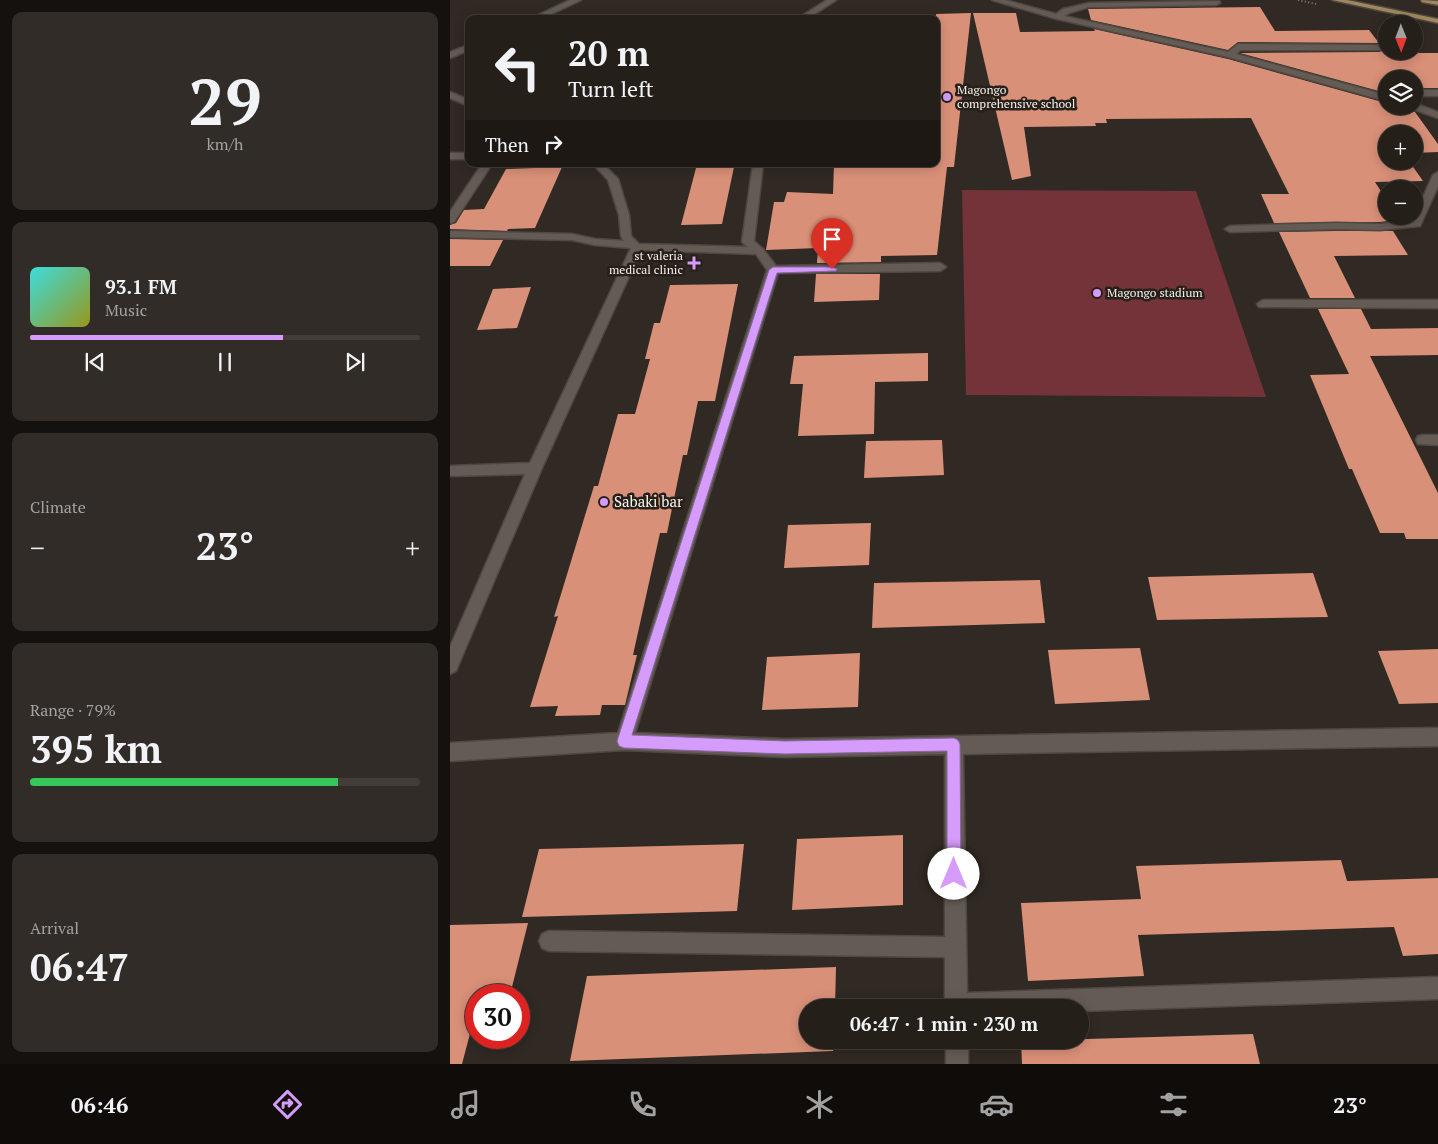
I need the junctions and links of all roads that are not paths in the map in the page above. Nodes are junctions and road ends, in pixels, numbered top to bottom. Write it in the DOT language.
graph roads {
  1 [pos="577,0"];
  2 [pos="832,0"];
  3 [pos="996,0"];
  4 [pos="1336,0"];
  5 [pos="1374,0"];
  6 [pos="1425,0"];
  7 [pos="1216,3"];
  8 [pos="1438,3"];
  9 [pos="1438,13"];
  10 [pos="543,15"];
  11 [pos="808,15"];
  12 [pos="1057,17"];
  13 [pos="1438,21"];
  14 [pos="1378,47"];
  15 [pos="465,49"];
  16 [pos="450,55"];
  17 [pos="1230,55"];
  18 [pos="1423,93"];
  19 [pos="1438,93"];
  20 [pos="450,95"];
  21 [pos="1378,96"];
  22 [pos="465,101"];
  23 [pos="1423,110"];
  24 [pos="1438,115"];
  25 [pos="450,156"];
  26 [pos="465,156"];
  27 [pos="485,167"];
  28 [pos="601,167"];
  29 [pos="758,167"];
  30 [pos="1438,175"];
  31 [pos="450,220"];
  32 [pos="1230,229"];
  33 [pos="450,234"];
  34 [pos="634,246"];
  35 [pos="759,251"];
  36 [pos="940,267"];
  37 [pos="773,270"];
  38 [pos="1263,304"];
  39 [pos="1438,304"];
  40 [pos="1423,440"];
  41 [pos="1438,440"];
  42 [pos="535,468"];
  43 [pos="450,471"];
  44 [pos="450,666"];
  45 [pos="1438,737"];
  46 [pos="624,741"];
  47 [pos="954,744"];
  48 [pos="450,752"];
  49 [pos="549,941"];
  50 [pos="954,948"];
  51 [pos="1438,988"];
  52 [pos="956,999"];
  53 [pos="1089,1001"];
  54 [pos="957,1049"];
  55 [pos="957,1064"];
  1 -- 10 [label="street"];
  2 -- 11 [label="street"];
  3 -- 12 [label="street"];
  4 -- 13 [label="main road"];
  5 -- 9 [label="main road"];
  6 -- 8 [label="main road"];
  7 -- 12 [label="street"];
  12 -- 17 [label="street"];
  14 -- 17 [label="street"];
  15 -- 16 [label="street"];
  17 -- 21 [label="street"];
  18 -- 19 [label="street"];
  20 -- 22 [label="street"];
  23 -- 24 [label="street"];
  25 -- 26 [label="street"];
  27 -- 31 [label="street"];
  28 -- 34 [label="street"];
  29 -- 35 [label="street"];
  30 -- 32 [label="street"];
  33 -- 34 [label="street"];
  34 -- 35 [label="street"];
  34 -- 42 [label="street"];
  35 -- 37 [label="street"];
  36 -- 37 [label="street"];
  37 -- 46 [label="street"];
  38 -- 39 [label="street"];
  40 -- 41 [label="street"];
  42 -- 43 [label="street"];
  42 -- 44 [label="street"];
  45 -- 47 [label="street"];
  46 -- 47 [label="street"];
  46 -- 48 [label="street"];
  47 -- 50 [label="street"];
  49 -- 50 [label="street"];
  50 -- 52 [label="street"];
  51 -- 53 [label="street"];
  54 -- 55 [label="street"];
}
